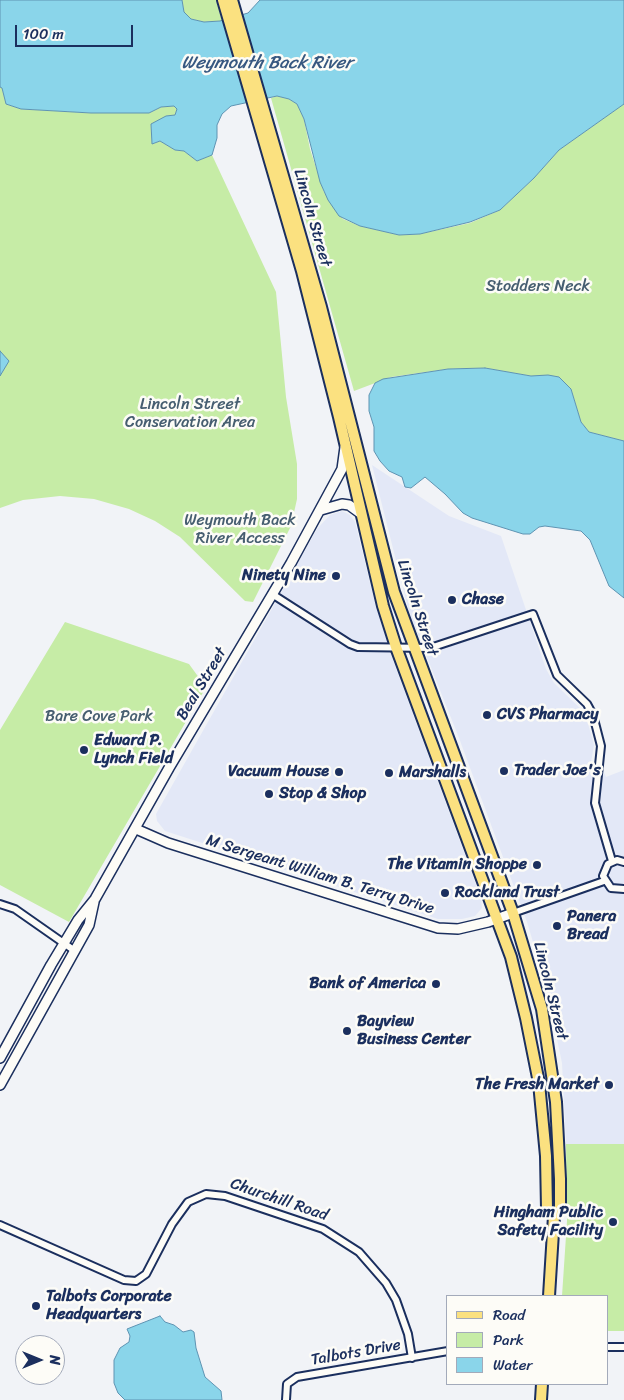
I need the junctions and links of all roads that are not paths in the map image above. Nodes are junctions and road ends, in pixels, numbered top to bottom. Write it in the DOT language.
graph roads {
  1 [pos="229,4"];
  2 [pos="260,108"];
  3 [pos="345,447"];
  4 [pos="320,510"];
  5 [pos="360,513"];
  6 [pos="272,594"];
  7 [pos="396,647"];
  8 [pos="413,648"];
  9 [pos="136,829"];
  10 [pos="612,861"];
  11 [pos="624,862"];
  12 [pos="604,881"];
  13 [pos="624,889"];
  14 [pos="95,899"];
  15 [pos="0,904"];
  16 [pos="512,913"];
  17 [pos="497,919"];
  18 [pos="64,944"];
  19 [pos="75,951"];
  20 [pos="0,1058"];
  21 [pos="0,1085"];
  22 [pos="554,1216"];
  23 [pos="0,1225"];
  24 [pos="549,1295"];
  25 [pos="609,1347"];
  26 [pos="624,1347"];
  27 [pos="446,1351"];
  28 [pos="412,1358"];
  29 [pos="542,1385"];
  30 [pos="286,1400"];
  31 [pos="541,1400"];
  1 -- 2 [label="main road, Lincoln Street"];
  2 -- 3 [label="main road, Lincoln Street"];
  2 -- 8 [label="main road, Lincoln Street"];
  3 -- 4 [label="street, Beal Street"];
  3 -- 5 [label="main road, Lincoln Street"];
  4 -- 5 [label="street"];
  4 -- 6 [label="street, Beal Street"];
  5 -- 7 [label="main road, Lincoln Street"];
  6 -- 7 [label="street"];
  6 -- 9 [label="street, Beal Street"];
  7 -- 8 [label="street"];
  7 -- 17 [label="main road, Lincoln Street"];
  8 -- 10 [label="street"];
  8 -- 16 [label="main road, Lincoln Street"];
  9 -- 14 [label="street, Beal Street"];
  9 -- 17 [label="street, M Sergeant William B. Terry Drive"];
  10 -- 11 [label="street"];
  10 -- 12 [label="street"];
  12 -- 13 [label="street"];
  12 -- 16 [label="street"];
  14 -- 18 [label="street, Beal Street"];
  14 -- 19 [label="street, Beal Street"];
  15 -- 18 [label="street"];
  16 -- 17 [label="street, M Sergeant William B. Terry Drive"];
  16 -- 22 [label="main road, Lincoln Street"];
  17 -- 22 [label="main road, Lincoln Street"];
  18 -- 19 [label="street"];
  18 -- 20 [label="street, Beal Street"];
  19 -- 21 [label="street, Beal Street"];
  22 -- 24 [label="main road, Lincoln Street"];
  23 -- 28 [label="street, Churchill Road"];
  25 -- 26 [label="street"];
  27 -- 28 [label="street, Talbots Drive"];
  28 -- 30 [label="street, Talbots Drive"];
  29 -- 31 [label="main road"];
}
